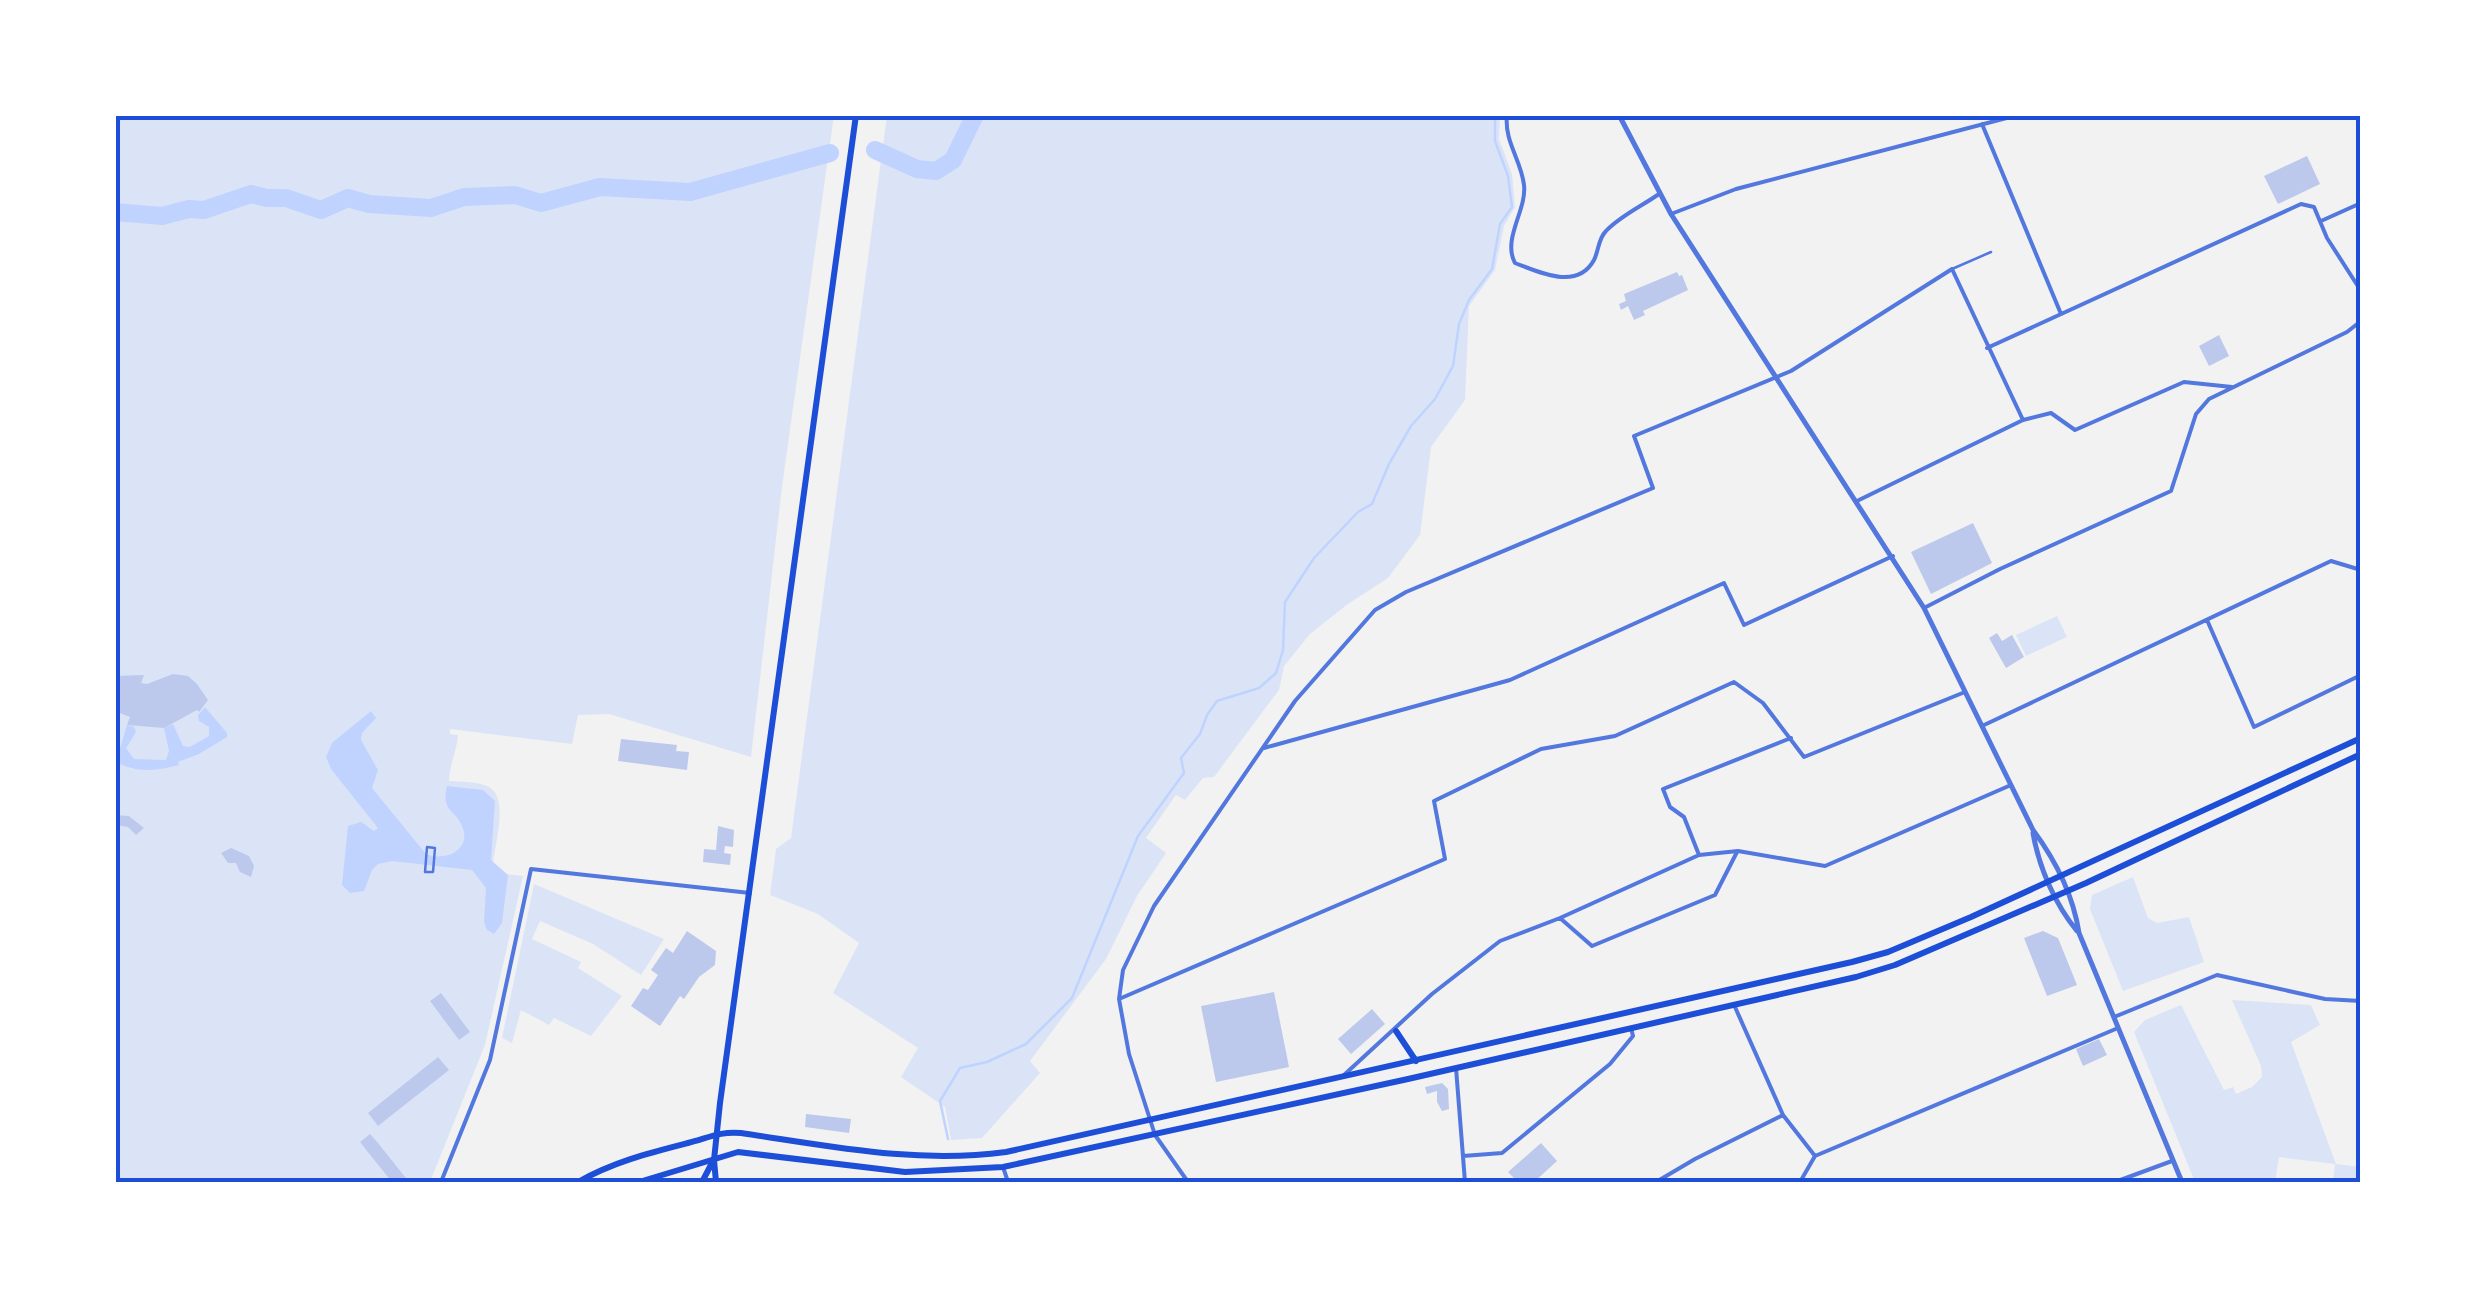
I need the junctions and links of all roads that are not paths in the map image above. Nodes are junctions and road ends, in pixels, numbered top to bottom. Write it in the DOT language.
graph roads {
  1 [pos="856,115"];
  2 [pos="1507,115"];
  3 [pos="1619,115"];
  4 [pos="2018,115"];
  5 [pos="1982,124"];
  6 [pos="1660,194"];
  7 [pos="2361,203"];
  8 [pos="1671,214"];
  9 [pos="2321,221"];
  10 [pos="1991,252"];
  11 [pos="1952,269"];
  12 [pos="2361,291"];
  13 [pos="2061,314"];
  14 [pos="2361,321"];
  15 [pos="1988,348"];
  16 [pos="1777,376"];
  17 [pos="2235,387"];
  18 [pos="2023,420"];
  19 [pos="1857,501"];
  20 [pos="1893,556"];
  21 [pos="2361,570"];
  22 [pos="1924,608"];
  23 [pos="2207,620"];
  24 [pos="2361,675"];
  25 [pos="1966,692"];
  26 [pos="1982,726"];
  27 [pos="1791,738"];
  28 [pos="2361,738"];
  29 [pos="1262,748"];
  30 [pos="2361,754"];
  31 [pos="2011,785"];
  32 [pos="2033,830"];
  33 [pos="1738,852"];
  34 [pos="1699,855"];
  35 [pos="425,872"];
  36 [pos="2062,876"];
  37 [pos="2049,882"];
  38 [pos="2067,890"];
  39 [pos="750,893"];
  40 [pos="2055,896"];
  41 [pos="1560,918"];
  42 [pos="2079,933"];
  43 [pos="1119,999"];
  44 [pos="2361,1000"];
  45 [pos="1734,1004"];
  46 [pos="2114,1017"];
  47 [pos="1630,1028"];
  48 [pos="2118,1028"];
  49 [pos="1396,1031"];
  50 [pos="1416,1061"];
  51 [pos="1456,1068"];
  52 [pos="1340,1078"];
  53 [pos="1783,1115"];
  54 [pos="1151,1122"];
  55 [pos="716,1132"];
  56 [pos="1156,1135"];
  57 [pos="1463,1156"];
  58 [pos="1815,1156"];
  59 [pos="714,1160"];
  60 [pos="2172,1160"];
  61 [pos="1003,1167"];
  62 [pos="441,1182"];
  63 [pos="578,1182"];
  64 [pos="639,1182"];
  65 [pos="702,1182"];
  66 [pos="716,1182"];
  67 [pos="1008,1182"];
  68 [pos="1188,1182"];
  69 [pos="1465,1182"];
  70 [pos="1656,1182"];
  71 [pos="1800,1182"];
  72 [pos="2115,1182"];
  73 [pos="2182,1182"];
  1 -- 39 [label="main road"];
  2 -- 6 [label="street"];
  3 -- 6 [label="street"];
  4 -- 5 [label="street"];
  5 -- 8 [label="street"];
  5 -- 13 [label="street"];
  6 -- 8 [label="street"];
  7 -- 9 [label="street"];
  8 -- 16 [label="street"];
  9 -- 12 [label="street"];
  9 -- 13 [label="street"];
  10 -- 11 [label="street"];
  11 -- 15 [label="street"];
  11 -- 16 [label="street"];
  13 -- 15 [label="street"];
  14 -- 17 [label="street"];
  15 -- 18 [label="street"];
  16 -- 19 [label="street"];
  16 -- 29 [label="street"];
  17 -- 18 [label="street"];
  17 -- 22 [label="street"];
  18 -- 19 [label="street"];
  19 -- 20 [label="street"];
  20 -- 22 [label="street"];
  20 -- 29 [label="street"];
  21 -- 23 [label="street"];
  22 -- 25 [label="street"];
  23 -- 24 [label="street"];
  23 -- 26 [label="street"];
  25 -- 26 [label="street"];
  25 -- 27 [label="street"];
  26 -- 31 [label="street"];
  27 -- 34 [label="street"];
  27 -- 43 [label="street"];
  28 -- 36 [label="main road"];
  29 -- 43 [label="street"];
  30 -- 38 [label="main road"];
  31 -- 32 [label="street"];
  31 -- 33 [label="street"];
  32 -- 36 [label="street"];
  32 -- 37 [label="street"];
  33 -- 34 [label="street"];
  33 -- 41 [label="street"];
  34 -- 41 [label="street"];
  35 -- 35 [label="street"];
  36 -- 37 [label="main road"];
  36 -- 38 [label="street"];
  37 -- 40 [label="street"];
  37 -- 50 [label="main road"];
  38 -- 40 [label="main road"];
  38 -- 42 [label="street"];
  39 -- 55 [label="main road"];
  39 -- 62 [label="street"];
  40 -- 42 [label="street"];
  40 -- 45 [label="main road"];
  41 -- 49 [label="street"];
  42 -- 46 [label="street"];
  43 -- 54 [label="street"];
  44 -- 46 [label="street"];
  45 -- 47 [label="main road"];
  45 -- 53 [label="street"];
  46 -- 48 [label="street"];
  47 -- 51 [label="main road"];
  47 -- 57 [label="street"];
  48 -- 58 [label="street"];
  48 -- 60 [label="street"];
  49 -- 50 [label="main road"];
  49 -- 52 [label="street"];
  50 -- 52 [label="main road"];
  51 -- 56 [label="main road"];
  51 -- 57 [label="street"];
  52 -- 54 [label="main road"];
  53 -- 58 [label="street"];
  53 -- 70 [label="street"];
  54 -- 55 [label="main road"];
  54 -- 56 [label="street"];
  55 -- 59 [label="main road"];
  55 -- 63 [label="main road"];
  56 -- 61 [label="main road"];
  56 -- 68 [label="street"];
  57 -- 69 [label="street"];
  58 -- 71 [label="street"];
  59 -- 61 [label="main road"];
  59 -- 64 [label="main road"];
  59 -- 65 [label="main road"];
  59 -- 66 [label="main road"];
  60 -- 72 [label="street"];
  60 -- 73 [label="street"];
  61 -- 67 [label="street"];
}
